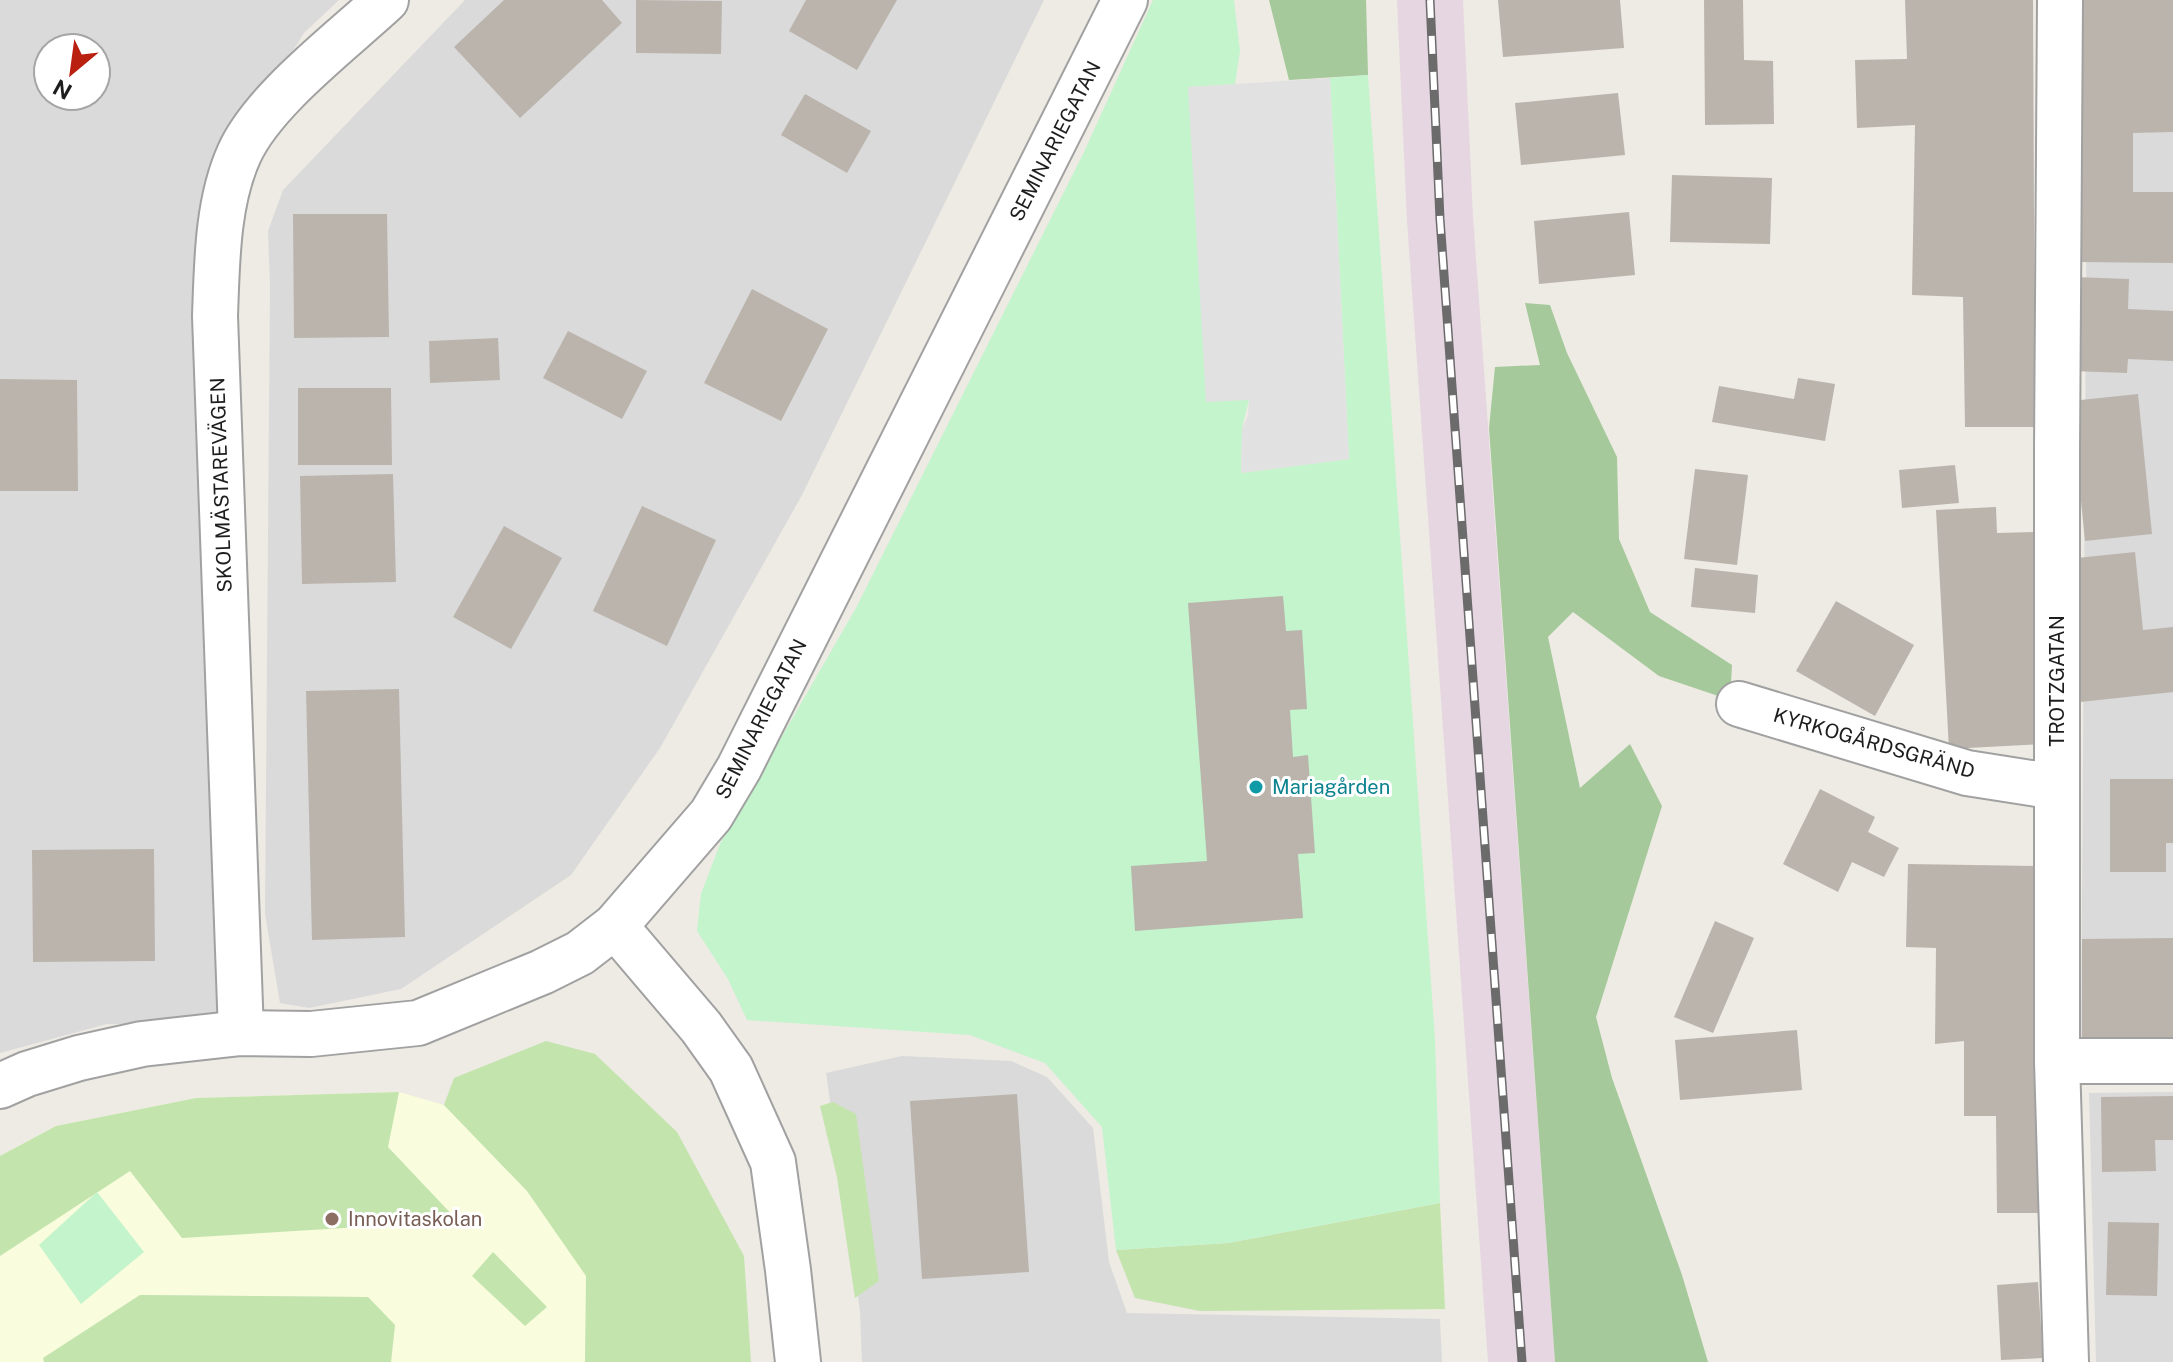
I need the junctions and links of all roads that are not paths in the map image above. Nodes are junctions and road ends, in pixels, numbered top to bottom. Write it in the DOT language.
graph roads {
  1 [pos="386,0"];
  2 [pos="1125,0"];
  3 [pos="2060,0"];
  4 [pos="1739,704"];
  5 [pos="2057,787"];
  6 [pos="615,926"];
  7 [pos="241,1033"];
  8 [pos="2057,1061"];
  9 [pos="2173,1061"];
  10 [pos="0,1086"];
  11 [pos="798,1362"];
  12 [pos="2066,1362"];
  1 -- 7 [label="street, SKOLMÄSTAREVÄGEN"];
  2 -- 6 [label="street, SEMINARIEGATAN"];
  3 -- 5 [label="street, TROTZGATAN"];
  4 -- 5 [label="street, KYRKOGÅRDSGRÄND"];
  5 -- 8 [label="street, TROTZGATAN"];
  6 -- 7 [label="street, SEMINARIEGATAN"];
  6 -- 11 [label="street"];
  7 -- 10 [label="street, SEMINARIEGATAN"];
  8 -- 9 [label="street"];
  8 -- 12 [label="street, TROTZGATAN"];
}
